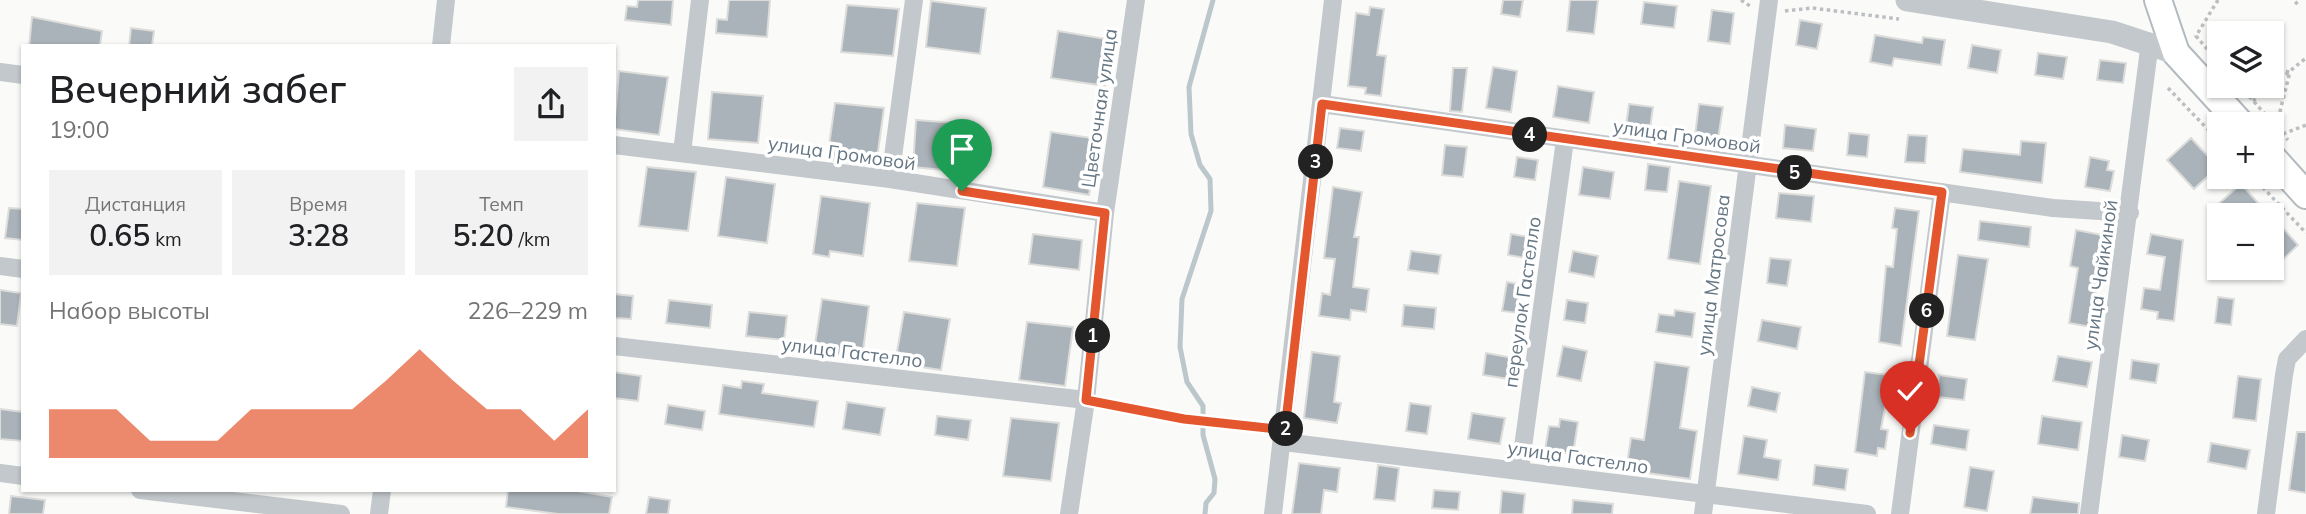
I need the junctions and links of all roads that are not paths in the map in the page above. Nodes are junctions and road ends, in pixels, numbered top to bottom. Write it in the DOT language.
graph roads {
  1 [pos="446,0"];
  2 [pos="700,0"];
  3 [pos="914,0"];
  4 [pos="1136,0"];
  5 [pos="1333,0"];
  6 [pos="1769,0"];
  7 [pos="1907,0"];
  8 [pos="2167,6"];
  9 [pos="2150,42"];
  10 [pos="441,44"];
  11 [pos="2176,53"];
  12 [pos="0,72"];
  13 [pos="21,75"];
  14 [pos="1322,104"];
  15 [pos="2246,112"];
  16 [pos="1565,141"];
  17 [pos="616,145"];
  18 [pos="2284,150"];
  19 [pos="682,153"];
  20 [pos="1748,166"];
  21 [pos="890,180"];
  22 [pos="1942,192"];
  23 [pos="2306,195"];
  24 [pos="1105,213"];
  25 [pos="2130,213"];
  26 [pos="0,266"];
  27 [pos="21,269"];
  28 [pos="2306,339"];
  29 [pos="616,346"];
  30 [pos="1086,400"];
  31 [pos="1285,436"];
  32 [pos="1520,469"];
  33 [pos="0,473"];
  34 [pos="21,476"];
  35 [pos="157,492"];
  36 [pos="382,492"];
  37 [pos="1705,495"];
  38 [pos="341,514"];
  39 [pos="379,514"];
  40 [pos="1069,514"];
  41 [pos="1273,514"];
  42 [pos="1703,514"];
  43 [pos="1867,514"];
  44 [pos="1900,514"];
  45 [pos="2089,514"];
  46 [pos="2266,514"];
  1 -- 10 [label="street"];
  2 -- 19 [label="street"];
  3 -- 21 [label="street"];
  4 -- 24 [label="street, Цветочная улица"];
  5 -- 14 [label="street"];
  6 -- 20 [label="street, улица Матросова"];
  7 -- 9 [label="street"];
  8 -- 9 [label="main road"];
  8 -- 11 [label="main road"];
  9 -- 11 [label="street"];
  9 -- 25 [label="street, улица Чайкиной"];
  11 -- 15 [label="main road"];
  12 -- 13 [label="street"];
  14 -- 16 [label="street, улица Громовой"];
  14 -- 31 [label="street"];
  16 -- 20 [label="street, улица Громовой"];
  16 -- 32 [label="street, переулок Гастелло"];
  17 -- 19 [label="street, улица Громовой"];
  18 -- 23 [label="main road"];
  19 -- 21 [label="street, улица Громовой"];
  20 -- 22 [label="street, улица Громовой"];
  20 -- 37 [label="street, улица Матросова"];
  21 -- 24 [label="street, улица Громовой"];
  22 -- 25 [label="street, улица Громовой"];
  22 -- 44 [label="street"];
  24 -- 30 [label="street, Цветочная улица"];
  25 -- 45 [label="street, улица Чайкиной"];
  26 -- 27 [label="street"];
  28 -- 46 [label="street"];
  29 -- 30 [label="street, улица Гастелло"];
  30 -- 40 [label="street, Цветочная улица"];
  31 -- 32 [label="street, улица Гастелло"];
  31 -- 41 [label="street"];
  32 -- 37 [label="street, улица Гастелло"];
  33 -- 34 [label="street"];
  35 -- 38 [label="street"];
  36 -- 39 [label="street"];
  37 -- 42 [label="street, улица Матросова"];
  37 -- 43 [label="street, улица Гастелло"];
}
